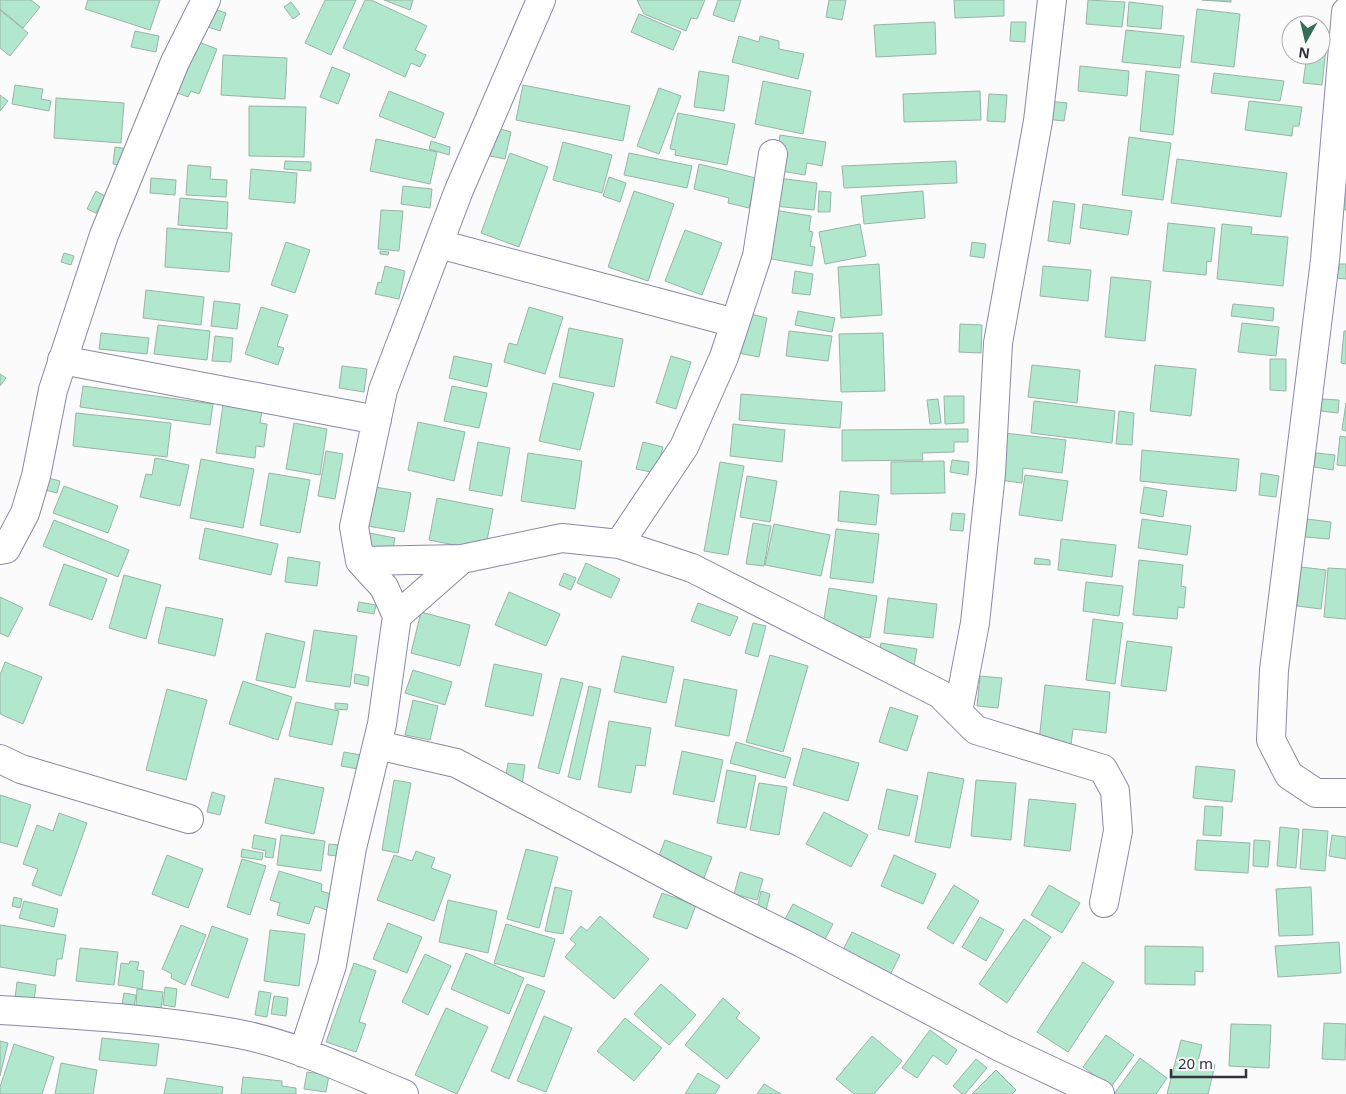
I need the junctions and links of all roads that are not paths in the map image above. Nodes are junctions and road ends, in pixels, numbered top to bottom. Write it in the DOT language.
graph roads {
  1 [pos="206,0"];
  2 [pos="541,0"];
  3 [pos="1052,0"];
  4 [pos="1346,12"];
  5 [pos="773,154"];
  6 [pos="439,244"];
  7 [pos="735,323"];
  8 [pos="62,360"];
  9 [pos="377,420"];
  10 [pos="619,544"];
  11 [pos="0,550"];
  12 [pos="462,559"];
  13 [pos="360,561"];
  14 [pos="397,616"];
  15 [pos="958,712"];
  16 [pos="377,745"];
  17 [pos="0,759"];
  18 [pos="1346,793"];
  19 [pos="189,819"];
  20 [pos="1104,903"];
  21 [pos="0,1010"];
  22 [pos="303,1053"];
  23 [pos="404,1094"];
  24 [pos="1100,1094"];
  1 -- 8 [label="street"];
  2 -- 6 [label="street"];
  3 -- 15 [label="street"];
  4 -- 18 [label="street"];
  5 -- 7 [label="street"];
  6 -- 7 [label="street"];
  6 -- 9 [label="street"];
  7 -- 10 [label="street"];
  8 -- 9 [label="street"];
  8 -- 11 [label="street"];
  9 -- 13 [label="street"];
  10 -- 12 [label="street"];
  10 -- 15 [label="street"];
  12 -- 13 [label="street"];
  12 -- 14 [label="street"];
  13 -- 14 [label="street"];
  14 -- 16 [label="street"];
  15 -- 20 [label="street"];
  16 -- 22 [label="street"];
  16 -- 24 [label="street"];
  17 -- 19 [label="street"];
  21 -- 22 [label="street"];
  22 -- 23 [label="street"];
}
